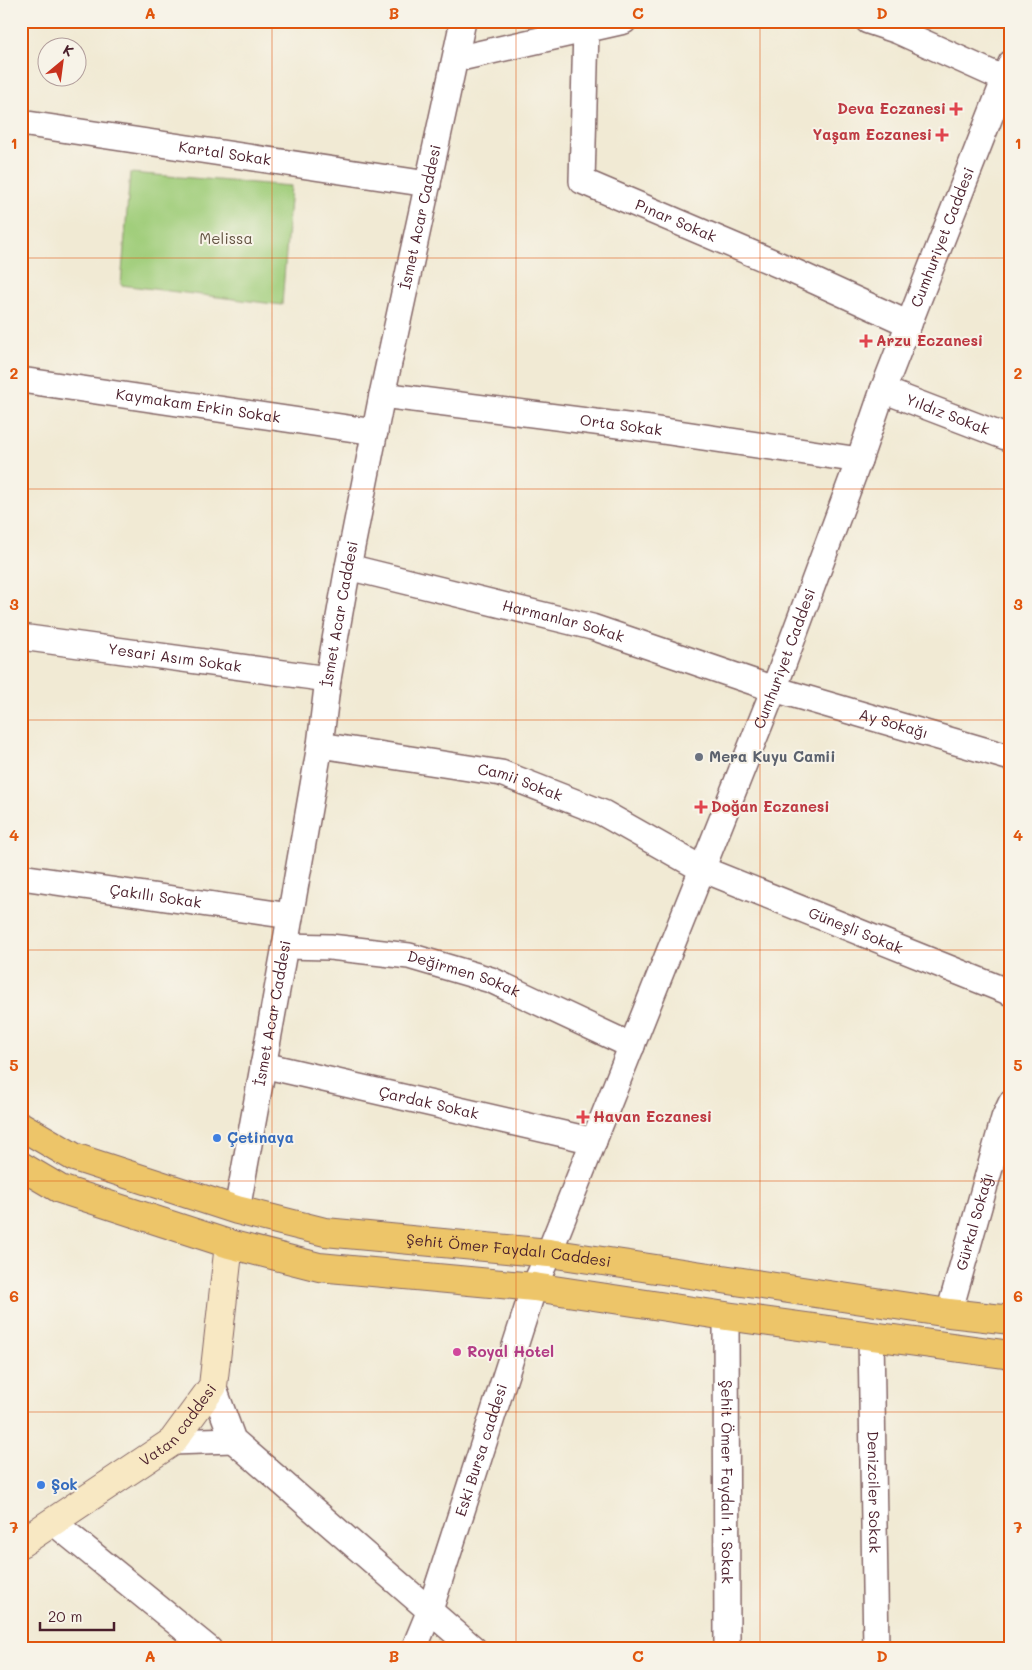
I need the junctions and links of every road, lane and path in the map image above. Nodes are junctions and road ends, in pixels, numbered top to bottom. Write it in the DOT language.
graph roads {
  1 [pos="463,21"];
  2 [pos="624,21"];
  3 [pos="868,21"];
  4 [pos="586,29"];
  5 [pos="456,59"];
  6 [pos="1009,75"];
  7 [pos="21,123"];
  8 [pos="428,184"];
  9 [pos="909,324"];
  10 [pos="21,380"];
  11 [pos="883,390"];
  12 [pos="382,395"];
  13 [pos="375,432"];
  14 [pos="1011,439"];
  15 [pos="859,460"];
  16 [pos="348,567"];
  17 [pos="21,637"];
  18 [pos="328,679"];
  19 [pos="774,689"];
  20 [pos="320,745"];
  21 [pos="1011,758"];
  22 [pos="702,869"];
  23 [pos="21,877"];
  24 [pos="290,916"];
  25 [pos="285,946"];
  26 [pos="1011,993"];
  27 [pos="632,1046"];
  28 [pos="263,1065"];
  29 [pos="1011,1104"];
  30 [pos="21,1126"];
  31 [pos="594,1141"];
  32 [pos="21,1166"];
  33 [pos="237,1210"];
  34 [pos="229,1244"];
  35 [pos="549,1253"];
  36 [pos="534,1287"];
  37 [pos="949,1313"];
  38 [pos="726,1316"];
  39 [pos="1011,1320"];
  40 [pos="872,1336"];
  41 [pos="1011,1355"];
  42 [pos="213,1386"];
  43 [pos="233,1440"];
  44 [pos="172,1442"];
  45 [pos="53,1522"];
  46 [pos="21,1543"];
  47 [pos="430,1610"];
  48 [pos="209,1649"];
  49 [pos="414,1649"];
  50 [pos="474,1649"];
  51 [pos="727,1649"];
  52 [pos="876,1649"];
  1 -- 5 [label="street, İsmet Acar Caddesi"];
  2 -- 4 [label="street"];
  3 -- 6 [label="street"];
  4 -- 5 [label="street"];
  4 -- 9 [label="street, Pınar Sokak"];
  5 -- 8 [label="street, İsmet Acar Caddesi"];
  6 -- 9 [label="street, Cumhuriyet Caddesi"];
  7 -- 8 [label="street, Kartal Sokak"];
  8 -- 12 [label="street, İsmet Acar Caddesi"];
  9 -- 11 [label="street, Cumhuriyet Caddesi"];
  10 -- 13 [label="street, Kaymakam Erkin Sokak"];
  11 -- 14 [label="street, Yıldız Sokak"];
  11 -- 15 [label="street, Cumhuriyet Caddesi"];
  12 -- 13 [label="street, İsmet Acar Caddesi"];
  12 -- 15 [label="street, Orta Sokak"];
  13 -- 16 [label="street, İsmet Acar Caddesi"];
  15 -- 19 [label="street, Cumhuriyet Caddesi"];
  16 -- 18 [label="street, İsmet Acar Caddesi"];
  16 -- 19 [label="street, Harmanlar Sokak"];
  17 -- 18 [label="street, Yesari Asım Sokak"];
  18 -- 20 [label="street, İsmet Acar Caddesi"];
  19 -- 21 [label="street, Ay Sokağı"];
  19 -- 22 [label="street, Cumhuriyet Caddesi"];
  20 -- 22 [label="street, Camii Sokak"];
  20 -- 24 [label="street, İsmet Acar Caddesi"];
  22 -- 26 [label="street, Güneşli Sokak"];
  22 -- 27 [label="street, Cumhuriyet Caddesi"];
  23 -- 24 [label="street, Çakıllı Sokak"];
  24 -- 25 [label="street, İsmet Acar Caddesi"];
  25 -- 27 [label="street, Değirmen Sokak"];
  25 -- 28 [label="street, İsmet Acar Caddesi"];
  27 -- 31 [label="street, Cumhuriyet Caddesi"];
  28 -- 31 [label="street, Çardak Sokak"];
  28 -- 33 [label="street, İsmet Acar Caddesi"];
  29 -- 37 [label="street, Gürkal Sokağı"];
  30 -- 33 [label="main road, Şehit Ömer Faydalı Caddesi"];
  31 -- 35 [label="street, Cumhuriyet Caddesi"];
  32 -- 34 [label="main road"];
  33 -- 34 [label="main road"];
  33 -- 35 [label="main road, Şehit Ömer Faydalı Caddesi"];
  34 -- 36 [label="main road"];
  34 -- 42 [label="street, Vatan caddesi"];
  35 -- 36 [label="street, Eski Bursa caddesi"];
  35 -- 37 [label="main road, Şehit Ömer Faydalı Caddesi"];
  36 -- 38 [label="main road"];
  36 -- 47 [label="street, Eski Bursa caddesi"];
  37 -- 39 [label="main road, Şehit Ömer Faydalı Caddesi"];
  38 -- 40 [label="main road"];
  38 -- 51 [label="street, Şehit Ömer Faydalı 1. Sokak"];
  40 -- 41 [label="main road"];
  40 -- 52 [label="street, Denizciler Sokak"];
  42 -- 43 [label="street"];
  42 -- 44 [label="street, Vatan caddesi"];
  43 -- 44 [label="street"];
  43 -- 47 [label="street"];
  44 -- 45 [label="street, Vatan caddesi"];
  45 -- 46 [label="street, Vatan caddesi"];
  45 -- 48 [label="street"];
  47 -- 49 [label="street, Eski Bursa caddesi"];
  47 -- 50 [label="street"];
}
